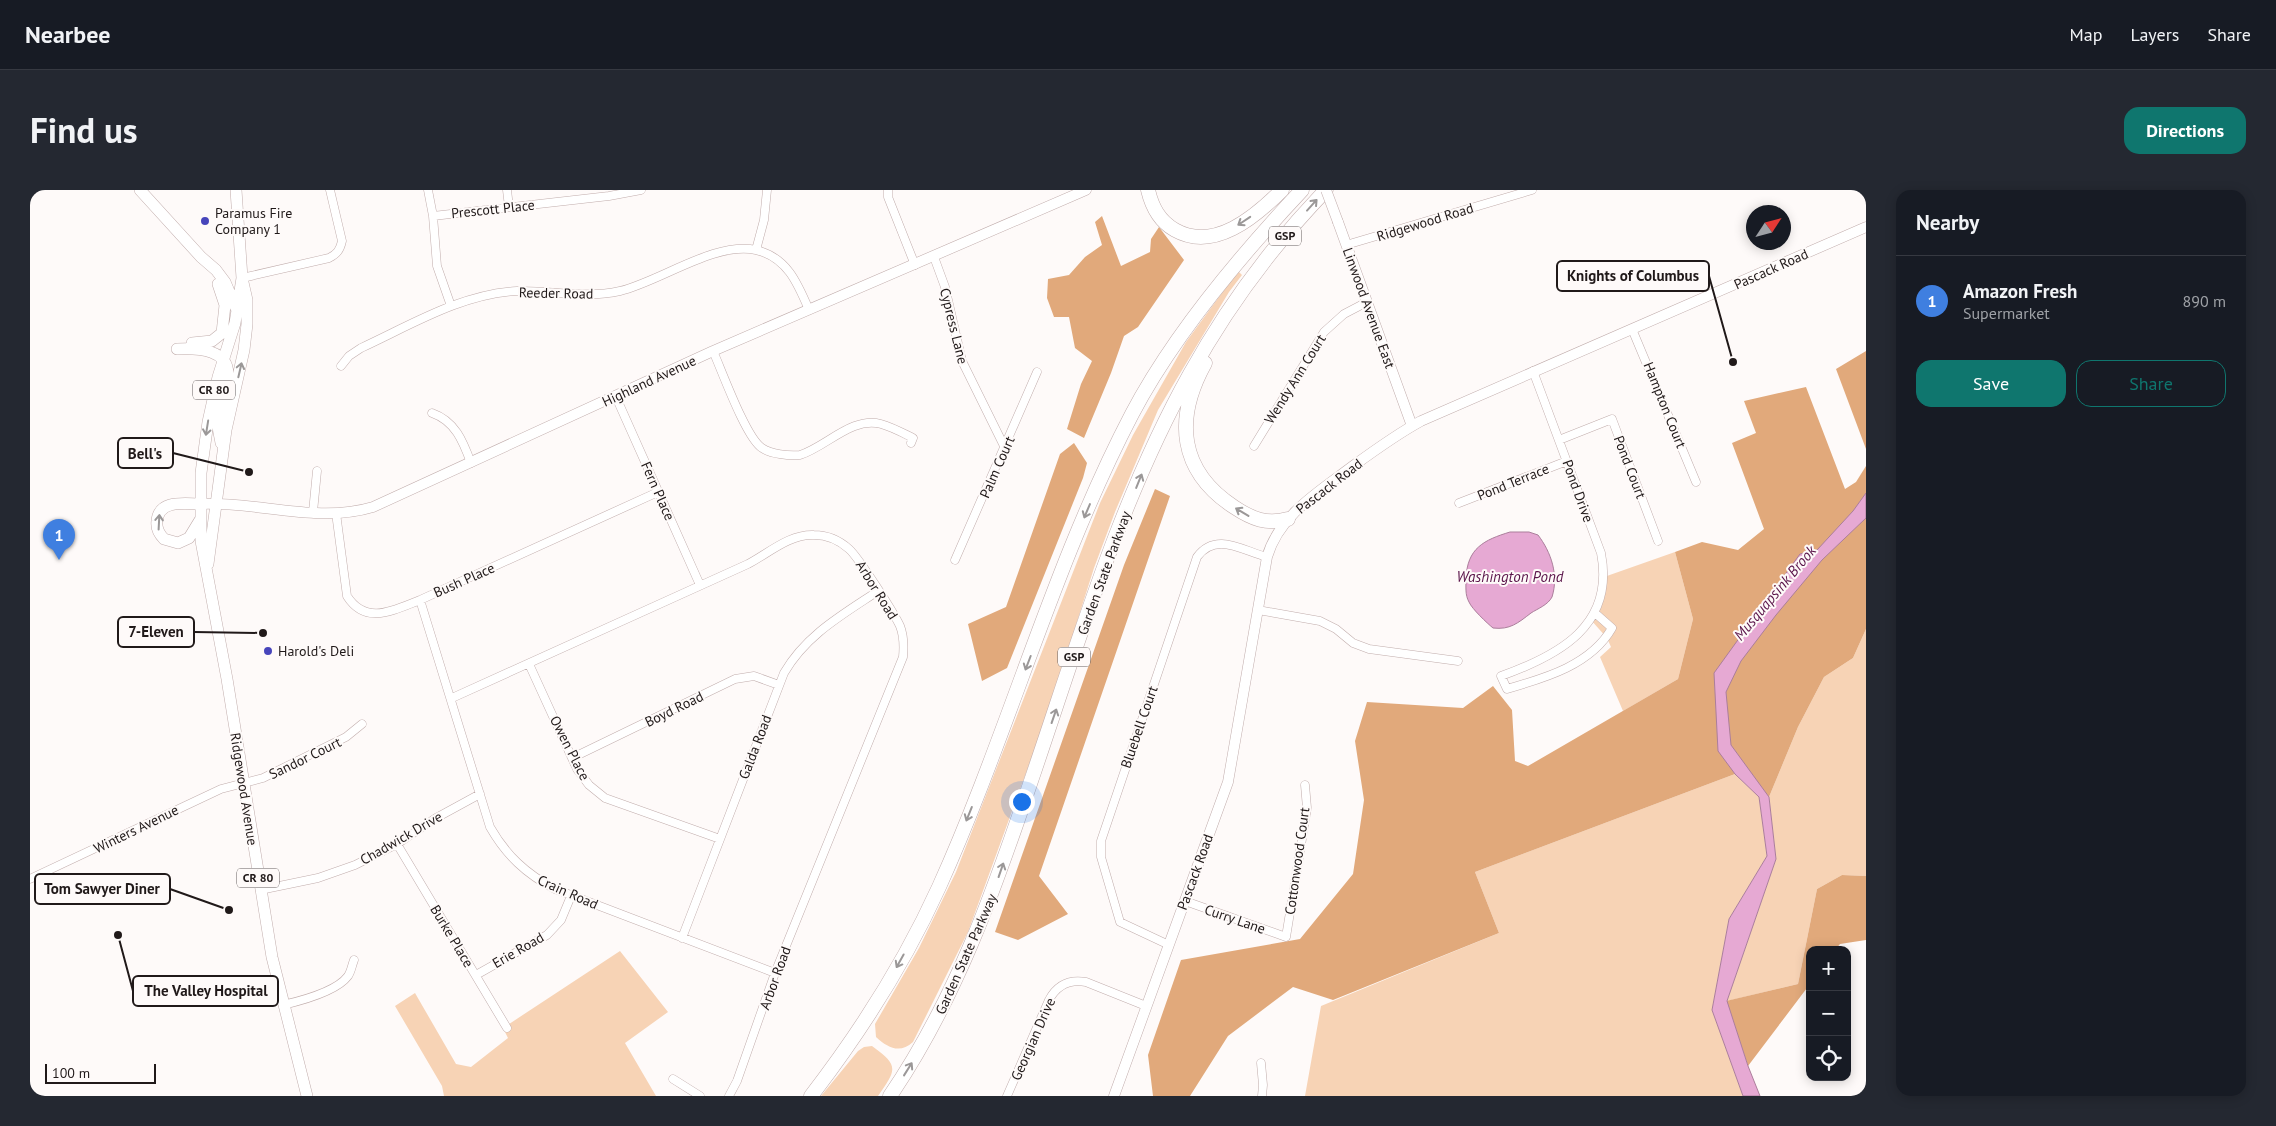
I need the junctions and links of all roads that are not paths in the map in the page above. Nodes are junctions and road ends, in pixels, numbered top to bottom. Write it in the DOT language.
graph roads {
  1 [pos="236,190"];
  2 [pos="330,190"];
  3 [pos="428,190"];
  4 [pos="507,190"];
  5 [pos="641,190"];
  6 [pos="767,190"];
  7 [pos="888,190"];
  8 [pos="1086,190"];
  9 [pos="1148,190"];
  10 [pos="1282,190"];
  11 [pos="1289,190"];
  12 [pos="1302,190"];
  13 [pos="1326,190"];
  14 [pos="1532,190"];
  15 [pos="146,192"];
  16 [pos="509,207"];
  17 [pos="433,216"];
  18 [pos="1866,227"];
  19 [pos="1346,245"];
  20 [pos="756,250"];
  21 [pos="201,257"];
  22 [pos="934,257"];
  23 [pos="915,264"];
  24 [pos="242,278"];
  25 [pos="1247,283"];
  26 [pos="1367,302"];
  27 [pos="451,306"];
  28 [pos="237,309"];
  29 [pos="809,310"];
  30 [pos="1632,329"];
  31 [pos="713,351"];
  32 [pos="223,359"];
  33 [pos="341,366"];
  34 [pos="1533,371"];
  35 [pos="1037,372"];
  36 [pos="1147,389"];
  37 [pos="616,396"];
  38 [pos="432,413"];
  39 [pos="1412,426"];
  40 [pos="1559,440"];
  41 [pos="911,443"];
  42 [pos="1254,446"];
  43 [pos="1005,448"];
  44 [pos="222,452"];
  45 [pos="1567,461"];
  46 [pos="471,463"];
  47 [pos="318,472"];
  48 [pos="1696,482"];
  49 [pos="658,492"];
  50 [pos="1459,503"];
  51 [pos="200,504"];
  52 [pos="216,504"];
  53 [pos="313,512"];
  54 [pos="336,513"];
  55 [pos="1288,519"];
  56 [pos="200,520"];
  57 [pos="1658,541"];
  58 [pos="1267,557"];
  59 [pos="955,560"];
  60 [pos="208,570"];
  61 [pos="700,585"];
  62 [pos="878,591"];
  63 [pos="420,600"];
  64 [pos="1258,610"];
  65 [pos="1595,613"];
  66 [pos="1458,661"];
  67 [pos="529,664"];
  68 [pos="779,685"];
  69 [pos="452,698"];
  70 [pos="362,724"];
  71 [pos="572,758"];
  72 [pos="243,783"];
  73 [pos="1305,785"];
  74 [pos="480,794"];
  75 [pos="720,839"];
  76 [pos="397,844"];
  77 [pos="30,879"];
  78 [pos="260,890"];
  79 [pos="571,896"];
  80 [pos="1185,901"];
  81 [pos="1286,937"];
  82 [pos="682,938"];
  83 [pos="1169,945"];
  84 [pos="354,960"];
  85 [pos="775,974"];
  86 [pos="476,975"];
  87 [pos="283,1005"];
  88 [pos="1146,1006"];
  89 [pos="507,1028"];
  90 [pos="1261,1063"];
  91 [pos="673,1079"];
  92 [pos="307,1096"];
  93 [pos="700,1096"];
  94 [pos="730,1096"];
  95 [pos="811,1096"];
  96 [pos="890,1096"];
  97 [pos="1008,1096"];
  98 [pos="1114,1096"];
  99 [pos="1262,1096"];
  1 -- 24 [label="main road, Ridgewood Avenue / CR 80"];
  2 -- 24 [label="street"];
  3 -- 17 [label="street"];
  4 -- 16 [label="street"];
  5 -- 16 [label="street, Prescott Place"];
  6 -- 20 [label="street"];
  7 -- 23 [label="street"];
  8 -- 22 [label="street, Highland Avenue"];
  10 -- 9 [label="highway, one-way"];
  11 -- 36 [label="highway, GSP"];
  12 -- 36 [label="highway, GSP"];
  13 -- 19 [label="street, Linwood Avenue East, bridge"];
  25 -- 13 [label="highway, Garden State Parkway / GSP, one-way"];
  14 -- 19 [label="street, Ridgewood Road"];
  15 -- 21 [label="main road"];
  16 -- 17 [label="street, Prescott Place"];
  17 -- 27 [label="street"];
  18 -- 30 [label="street, Pascack Road"];
  19 -- 26 [label="street, Linwood Avenue East"];
  20 -- 27 [label="street, Reeder Road"];
  20 -- 29 [label="street, Reeder Road"];
  21 -- 28 [label="main road"];
  21 -- 32 [label="main road"];
  22 -- 23 [label="street, Highland Avenue"];
  22 -- 43 [label="street, Cypress Lane"];
  23 -- 29 [label="street, Highland Avenue"];
  24 -- 28 [label="main road, Ridgewood Avenue / CR 80"];
  44 -- 24 [label="main road, Ridgewood Avenue / CR 80, one-way"];
  55 -- 25 [label="highway, one-way"];
  96 -- 25 [label="highway, Garden State Parkway / GSP, one-way"];
  26 -- 39 [label="street, Linwood Avenue East"];
  26 -- 42 [label="street, Wendy Ann Court"];
  27 -- 33 [label="street, Reeder Road"];
  28 -- 32 [label="main road, Ridgewood Avenue / CR 80"];
  29 -- 31 [label="street, Highland Avenue"];
  30 -- 34 [label="street, Pascack Road"];
  30 -- 48 [label="street, Hampton Court"];
  31 -- 37 [label="street, Highland Avenue"];
  31 -- 41 [label="street"];
  32 -- 44 [label="main road"];
  32 -- 51 [label="main road, Ridgewood Avenue / CR 80, one-way"];
  34 -- 39 [label="street, Pascack Road"];
  34 -- 40 [label="street, Pond Drive"];
  35 -- 43 [label="street, Palm Court"];
  36 -- 95 [label="highway, GSP, one-way"];
  37 -- 46 [label="street, Highland Avenue"];
  37 -- 49 [label="street, Fern Place"];
  38 -- 46 [label="street"];
  39 -- 55 [label="street, Pascack Road"];
  40 -- 45 [label="street, Pond Drive"];
  40 -- 57 [label="street, Pond Court"];
  43 -- 59 [label="street, Palm Court"];
  44 -- 52 [label="main road, Ridgewood Avenue / CR 80"];
  45 -- 50 [label="street, Pond Terrace"];
  45 -- 65 [label="street, Pond Drive"];
  46 -- 54 [label="street, Highland Avenue"];
  47 -- 53 [label="street"];
  49 -- 61 [label="street, Fern Place"];
  49 -- 63 [label="street, Bush Place"];
  51 -- 52 [label="street, Highland Avenue"];
  51 -- 56 [label="main road, Ridgewood Avenue / CR 80"];
  56 -- 51 [label="main road, one-way"];
  52 -- 53 [label="street, Highland Avenue"];
  52 -- 60 [label="main road, Ridgewood Avenue / CR 80"];
  53 -- 54 [label="street, Highland Avenue"];
  54 -- 63 [label="street, Bush Place"];
  55 -- 58 [label="street, Pascack Road"];
  56 -- 60 [label="main road, Ridgewood Avenue / CR 80"];
  58 -- 64 [label="street, Pascack Road"];
  58 -- 83 [label="street, Bluebell Court"];
  60 -- 72 [label="main road, Ridgewood Avenue / CR 80"];
  61 -- 62 [label="street, Arbor Road"];
  61 -- 67 [label="street, Arbor Road"];
  62 -- 68 [label="street, Galda Road"];
  62 -- 85 [label="street, Arbor Road"];
  63 -- 69 [label="street, Crain Road"];
  64 -- 66 [label="street"];
  64 -- 80 [label="street, Pascack Road"];
  65 -- 65 [label="street, Pond Drive"];
  67 -- 69 [label="street, Arbor Road"];
  67 -- 71 [label="street, Owen Place"];
  68 -- 71 [label="street, Boyd Road"];
  68 -- 75 [label="street, Galda Road"];
  69 -- 74 [label="street, Crain Road"];
  70 -- 72 [label="street, Sandor Court"];
  71 -- 75 [label="street, Owen Place"];
  72 -- 77 [label="street, Winters Avenue"];
  72 -- 78 [label="main road, Ridgewood Avenue / CR 80"];
  73 -- 81 [label="street, Cottonwood Court"];
  74 -- 76 [label="street, Chadwick Drive"];
  74 -- 79 [label="street, Crain Road"];
  75 -- 82 [label="street, Galda Road"];
  76 -- 78 [label="street, Chadwick Drive"];
  76 -- 86 [label="street, Burke Place"];
  78 -- 87 [label="main road, Ridgewood Avenue / CR 80"];
  79 -- 82 [label="street, Crain Road"];
  79 -- 86 [label="street, Erie Road"];
  80 -- 81 [label="street, Curry Lane"];
  80 -- 83 [label="street, Pascack Road"];
  82 -- 85 [label="street, Crain Road"];
  83 -- 88 [label="street, Pascack Road"];
  84 -- 87 [label="street"];
  85 -- 94 [label="street, Arbor Road"];
  86 -- 89 [label="street, Burke Place"];
  87 -- 92 [label="main road, Ridgewood Avenue / CR 80"];
  88 -- 97 [label="street, Georgian Drive"];
  88 -- 98 [label="street, Pascack Road"];
  90 -- 99 [label="street"];
  91 -- 93 [label="street"];
}
